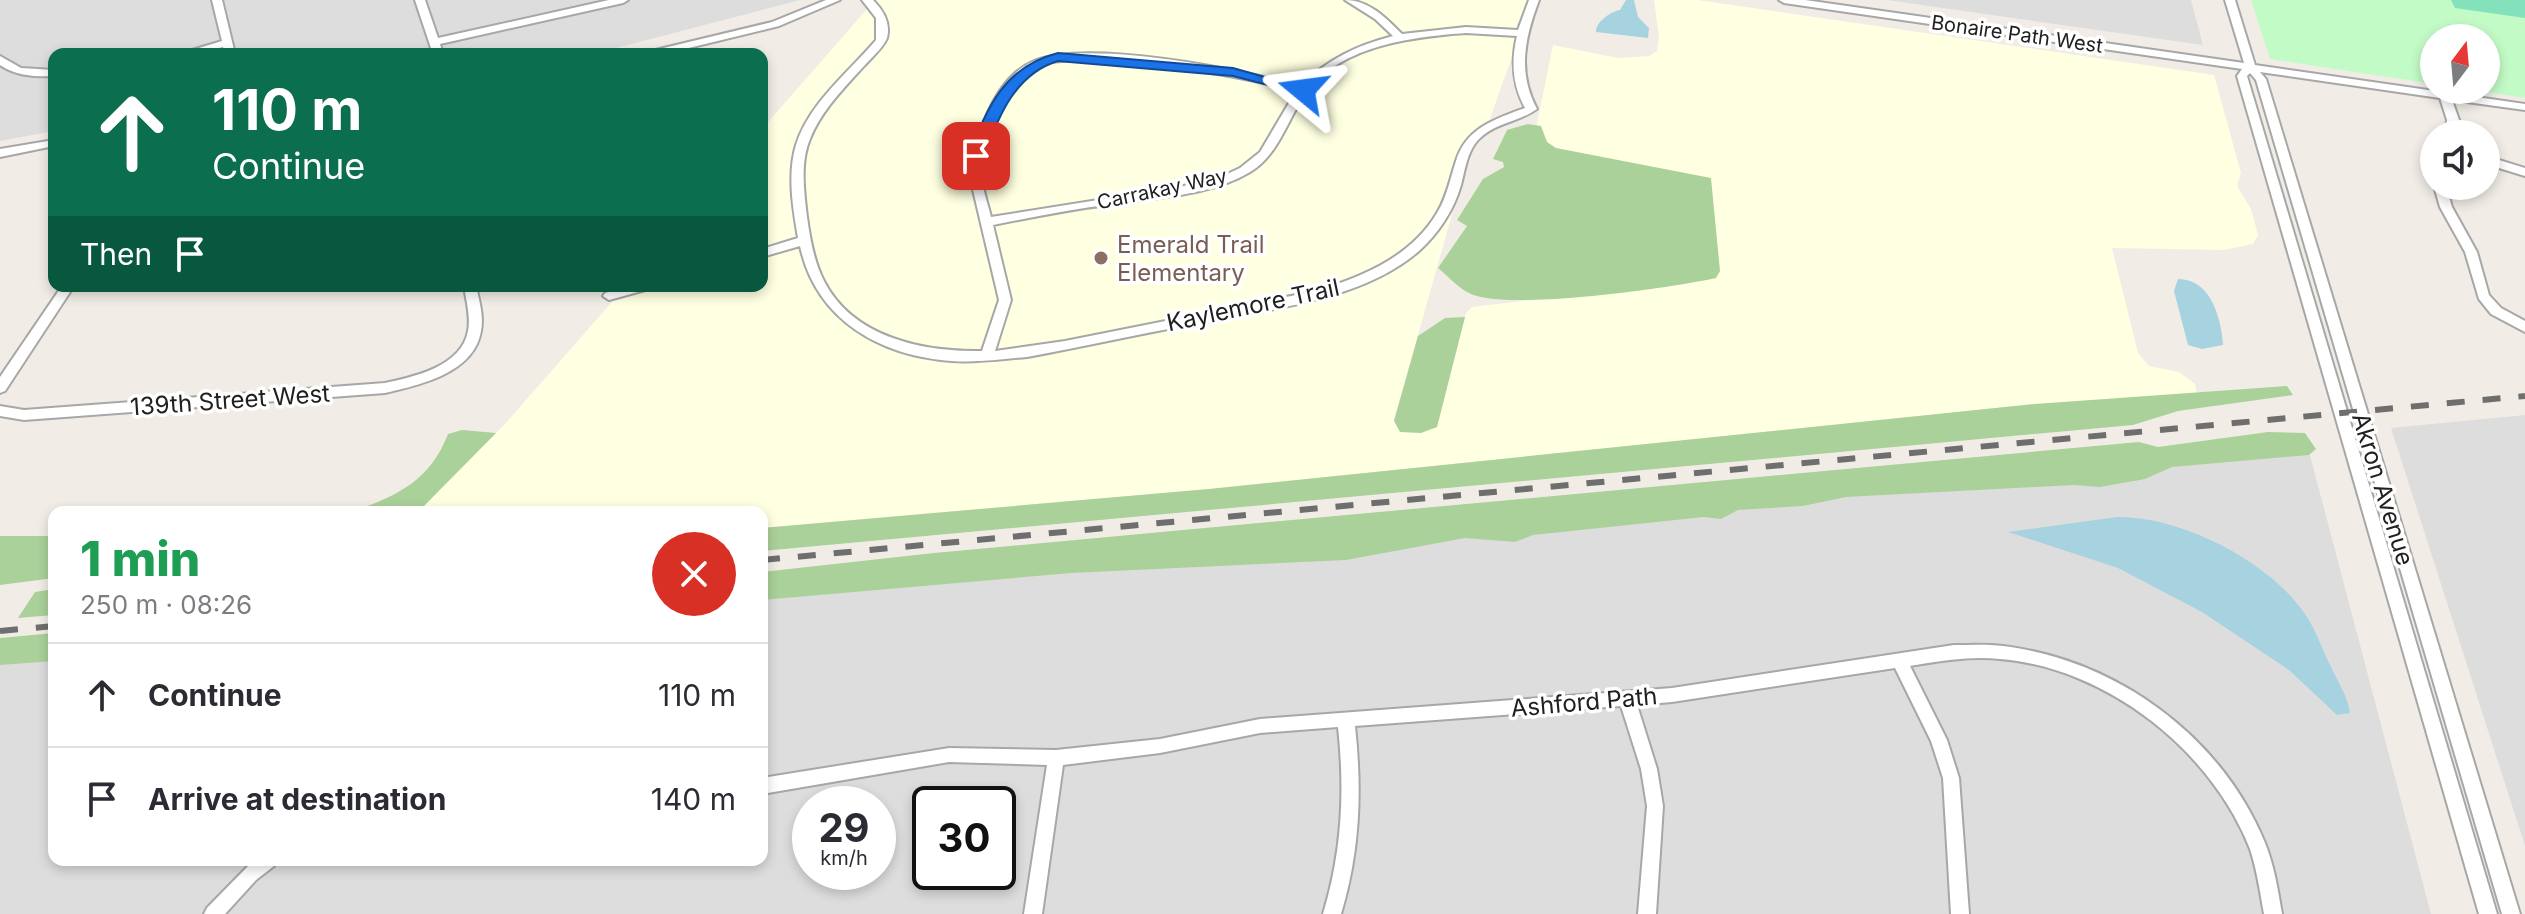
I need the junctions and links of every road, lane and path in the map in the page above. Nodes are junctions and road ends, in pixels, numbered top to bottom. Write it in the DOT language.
graph roads {
  1 [pos="217,0"];
  2 [pos="420,0"];
  3 [pos="623,0"];
  4 [pos="835,0"];
  5 [pos="867,0"];
  6 [pos="1350,0"];
  7 [pos="1534,0"];
  8 [pos="1784,0"];
  9 [pos="2230,0"];
  10 [pos="605,2"];
  11 [pos="1521,33"];
  12 [pos="1400,38"];
  13 [pos="229,48"];
  14 [pos="437,48"];
  15 [pos="676,48"];
  16 [pos="0,59"];
  17 [pos="2250,67"];
  18 [pos="48,73"];
  19 [pos="1303,90"];
  20 [pos="2420,92"];
  21 [pos="2500,104"];
  22 [pos="2525,107"];
  23 [pos="48,144"];
  24 [pos="0,153"];
  25 [pos="2500,164"];
  26 [pos="2525,172"];
  27 [pos="2444,200"];
  28 [pos="987,222"];
  29 [pos="804,241"];
  30 [pos="768,251"];
  31 [pos="64,292"];
  32 [pos="471,292"];
  33 [pos="623,292"];
  34 [pos="609,296"];
  35 [pos="2525,327"];
  36 [pos="988,356"];
  37 [pos="0,388"];
  38 [pos="4,412"];
  39 [pos="1899,660"];
  40 [pos="1627,700"];
  41 [pos="1346,721"];
  42 [pos="1056,758"];
  43 [pos="768,785"];
  44 [pos="260,866"];
  45 [pos="213,914"];
  46 [pos="1033,914"];
  47 [pos="1332,914"];
  48 [pos="1647,914"];
  49 [pos="1960,914"];
  50 [pos="2273,914"];
  51 [pos="2488,914"];
  52 [pos="2511,914"];
  1 -- 13 [label="street"];
  2 -- 14 [label="street"];
  3 -- 10 [label="street"];
  4 -- 15 [label="street"];
  5 -- 29 [label="street, Kaylemore Trail"];
  6 -- 12 [label="street"];
  7 -- 11 [label="street"];
  8 -- 17 [label="street, Bonaire Path West"];
  9 -- 17 [label="street, Akron Avenue"];
  10 -- 14 [label="street"];
  11 -- 12 [label="street, Carrakay Way"];
  11 -- 36 [label="street, Kaylemore Trail"];
  12 -- 19 [label="street, Carrakay Way"];
  16 -- 18 [label="street"];
  17 -- 20 [label="street, Bonaire Path West"];
  17 -- 51 [label="street, Akron Avenue"];
  17 -- 52 [label="street, Akron Avenue"];
  19 -- 28 [label="street, Carrakay Way"];
  19 -- 28 [label="street"];
  21 -- 22 [label="street, Bonaire Path West"];
  23 -- 24 [label="street"];
  25 -- 26 [label="street"];
  27 -- 35 [label="street"];
  28 -- 36 [label="street"];
  29 -- 30 [label="street"];
  29 -- 36 [label="street, Kaylemore Trail"];
  31 -- 37 [label="street"];
  32 -- 38 [label="street, 139th Street West"];
  33 -- 34 [label="street"];
  39 -- 40 [label="street, Ashford Path"];
  39 -- 49 [label="street"];
  39 -- 50 [label="street, Ashford Path"];
  40 -- 41 [label="street, Ashford Path"];
  40 -- 48 [label="street"];
  41 -- 42 [label="street, Ashford Path"];
  41 -- 47 [label="street"];
  42 -- 43 [label="street, Ashford Path"];
  42 -- 46 [label="street"];
  44 -- 45 [label="street"];
}
